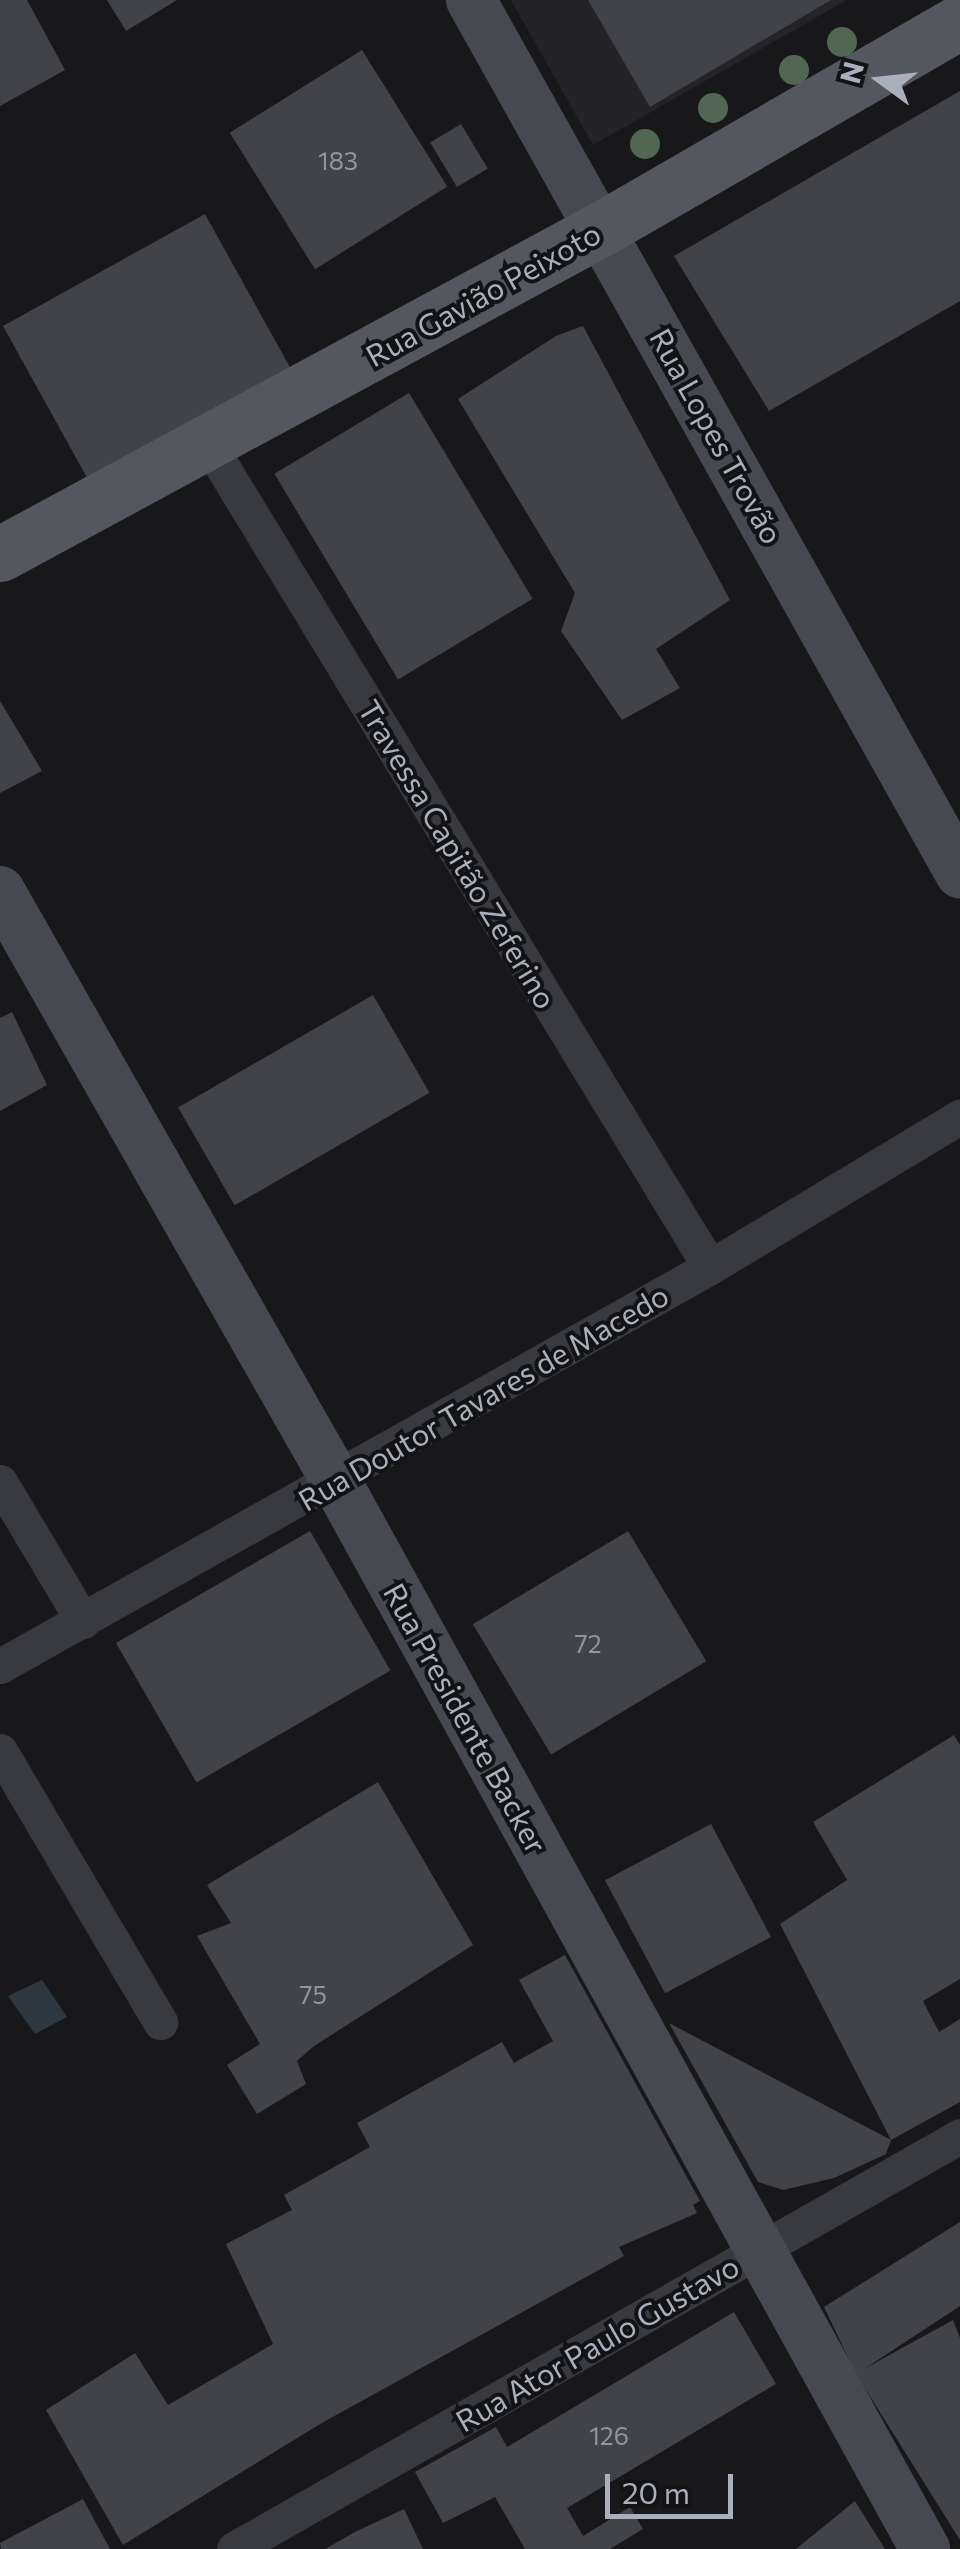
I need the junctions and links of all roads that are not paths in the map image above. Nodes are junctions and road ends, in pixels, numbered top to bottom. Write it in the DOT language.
graph roads {
  1 [pos="471,0"];
  2 [pos="960,22"];
  3 [pos="602,229"];
  4 [pos="206,440"];
  5 [pos="0,554"];
  6 [pos="944,812"];
  7 [pos="960,874"];
  8 [pos="0,891"];
  9 [pos="960,1117"];
  10 [pos="710,1267"];
  11 [pos="336,1481"];
  12 [pos="0,1482"];
  13 [pos="83,1621"];
  14 [pos="0,1666"];
  15 [pos="0,1751"];
  16 [pos="160,2022"];
  17 [pos="960,2136"];
  18 [pos="759,2251"];
  19 [pos="234,2549"];
  20 [pos="925,2549"];
  1 -- 3 [label="street, Rua Lopes Trovão"];
  2 -- 3 [label="main road, Rua Gavião Peixoto"];
  3 -- 4 [label="main road, Rua Gavião Peixoto"];
  3 -- 6 [label="street, Rua Lopes Trovão"];
  4 -- 5 [label="main road, Rua Gavião Peixoto"];
  4 -- 10 [label="street, Travessa Capitão Zeferino"];
  6 -- 7 [label="street, Rua Lopes Trovão"];
  8 -- 11 [label="street, Rua Presidente Backer"];
  9 -- 10 [label="street, Rua Doutor Tavares de Macedo"];
  10 -- 11 [label="street, Rua Doutor Tavares de Macedo"];
  11 -- 13 [label="street, Rua Doutor Tavares de Macedo"];
  11 -- 18 [label="street, Rua Presidente Backer"];
  12 -- 13 [label="street"];
  13 -- 14 [label="street, Rua Doutor Tavares de Macedo"];
  15 -- 16 [label="street"];
  17 -- 18 [label="street, Rua Ator Paulo Gustavo"];
  18 -- 19 [label="street, Rua Ator Paulo Gustavo"];
  18 -- 20 [label="street, Rua Presidente Backer"];
}
